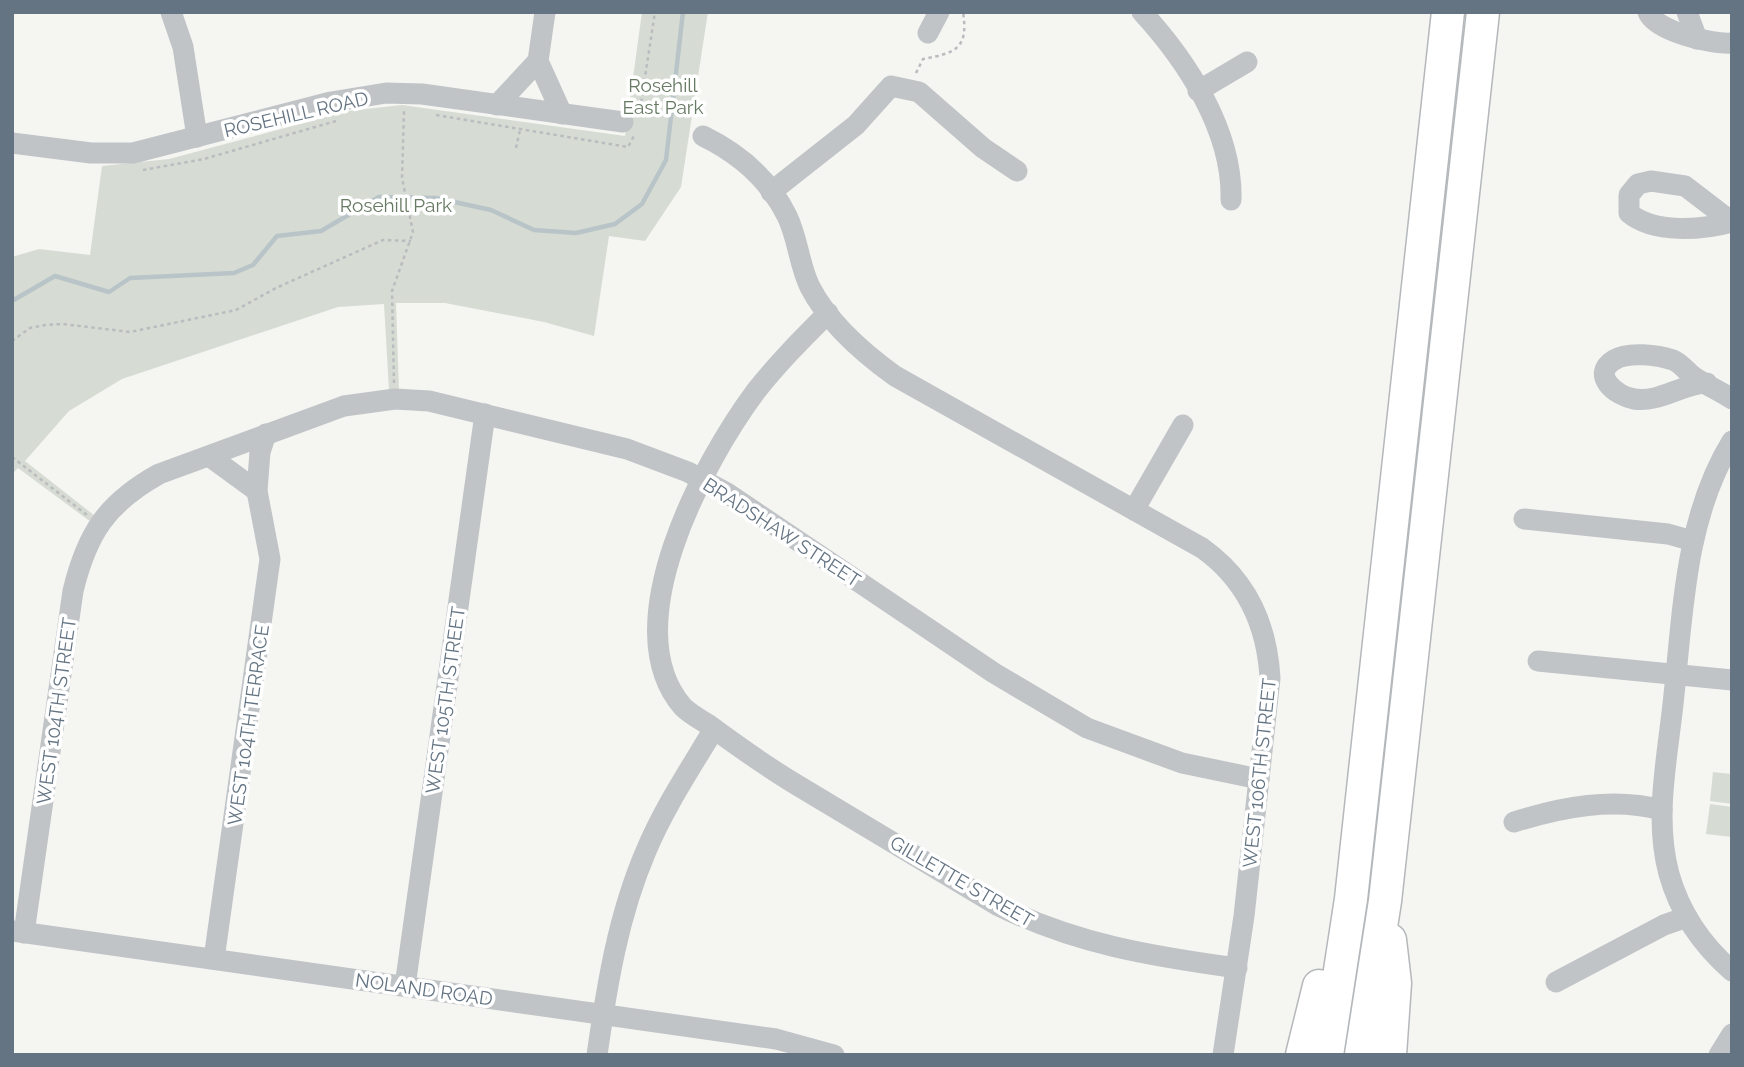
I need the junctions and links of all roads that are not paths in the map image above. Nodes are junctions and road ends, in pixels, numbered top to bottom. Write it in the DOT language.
graph roads {
  1 [pos="171,12"];
  2 [pos="545,12"];
  3 [pos="939,12"];
  4 [pos="1142,12"];
  5 [pos="1448,12"];
  6 [pos="1483,12"];
  7 [pos="1648,12"];
  8 [pos="1687,12"];
  9 [pos="928,33"];
  10 [pos="1697,39"];
  11 [pos="1732,43"];
  12 [pos="538,61"];
  13 [pos="1247,62"];
  14 [pos="1198,91"];
  15 [pos="497,105"];
  16 [pos="562,114"];
  17 [pos="632,127"];
  18 [pos="704,136"];
  19 [pos="197,137"];
  20 [pos="12,143"];
  21 [pos="1017,171"];
  22 [pos="771,192"];
  23 [pos="1231,200"];
  24 [pos="828,313"];
  25 [pos="1707,383"];
  26 [pos="1732,399"];
  27 [pos="485,414"];
  28 [pos="1183,425"];
  29 [pos="266,434"];
  30 [pos="1732,440"];
  31 [pos="209,456"];
  32 [pos="704,480"];
  33 [pos="1722,487"];
  34 [pos="257,491"];
  35 [pos="119,501"];
  36 [pos="1134,510"];
  37 [pos="1524,519"];
  38 [pos="1693,541"];
  39 [pos="1538,661"];
  40 [pos="1676,674"];
  41 [pos="1732,680"];
  42 [pos="713,729"];
  43 [pos="1259,779"];
  44 [pos="1662,810"];
  45 [pos="1514,822"];
  46 [pos="1351,899"];
  47 [pos="1385,901"];
  48 [pos="1688,917"];
  49 [pos="18,932"];
  50 [pos="214,959"];
  51 [pos="1237,968"];
  52 [pos="1732,971"];
  53 [pos="1556,982"];
  54 [pos="405,986"];
  55 [pos="603,1014"];
  56 [pos="1732,1034"];
  57 [pos="597,1055"];
  58 [pos="834,1055"];
  59 [pos="1223,1055"];
  60 [pos="1302,1055"];
  61 [pos="1327,1055"];
  62 [pos="1361,1055"];
  63 [pos="1390,1055"];
  64 [pos="1720,1055"];
  1 -- 19 [label="street"];
  2 -- 12 [label="street"];
  3 -- 9 [label="street"];
  4 -- 14 [label="street"];
  5 -- 46 [label="highway"];
  6 -- 47 [label="highway"];
  7 -- 10 [label="street"];
  8 -- 10 [label="street"];
  10 -- 11 [label="street"];
  12 -- 15 [label="street"];
  12 -- 16 [label="street"];
  13 -- 14 [label="street"];
  14 -- 23 [label="street"];
  15 -- 16 [label="street, ROSEHILL ROAD"];
  15 -- 19 [label="street, ROSEHILL ROAD"];
  16 -- 17 [label="street, ROSEHILL ROAD"];
  18 -- 22 [label="street"];
  19 -- 20 [label="street, ROSEHILL ROAD"];
  21 -- 22 [label="street"];
  22 -- 24 [label="street"];
  24 -- 32 [label="street, GILLETTE STREET"];
  24 -- 36 [label="street, WEST 106TH STREET"];
  25 -- 26 [label="street"];
  27 -- 29 [label="street, BRADSHAW STREET"];
  27 -- 32 [label="street, BRADSHAW STREET"];
  27 -- 54 [label="street, WEST 105TH STREET"];
  28 -- 36 [label="street"];
  29 -- 31 [label="street, BRADSHAW STREET"];
  29 -- 34 [label="street, WEST 104TH TERRACE"];
  30 -- 33 [label="street"];
  31 -- 34 [label="street"];
  31 -- 35 [label="street, BRADSHAW STREET"];
  32 -- 42 [label="street, GILLETTE STREET"];
  32 -- 43 [label="street, BRADSHAW STREET"];
  33 -- 38 [label="street"];
  34 -- 50 [label="street, WEST 104TH TERRACE"];
  35 -- 49 [label="street, WEST 104TH STREET"];
  36 -- 43 [label="street, WEST 106TH STREET"];
  37 -- 38 [label="street"];
  38 -- 40 [label="street"];
  39 -- 40 [label="street"];
  40 -- 41 [label="street"];
  40 -- 44 [label="street"];
  42 -- 51 [label="street, GILLETTE STREET"];
  42 -- 55 [label="street"];
  43 -- 51 [label="street, WEST 106TH STREET"];
  44 -- 45 [label="street"];
  44 -- 48 [label="street"];
  46 -- 60 [label="highway"];
  46 -- 61 [label="highway"];
  47 -- 62 [label="highway"];
  47 -- 63 [label="highway"];
  48 -- 52 [label="street"];
  48 -- 53 [label="street"];
  49 -- 50 [label="street, NOLAND ROAD"];
  50 -- 54 [label="street, NOLAND ROAD"];
  51 -- 59 [label="street, WEST 106TH STREET"];
  54 -- 55 [label="street, NOLAND ROAD"];
  55 -- 57 [label="street"];
  55 -- 58 [label="street, NOLAND ROAD"];
  56 -- 64 [label="street"];
}
